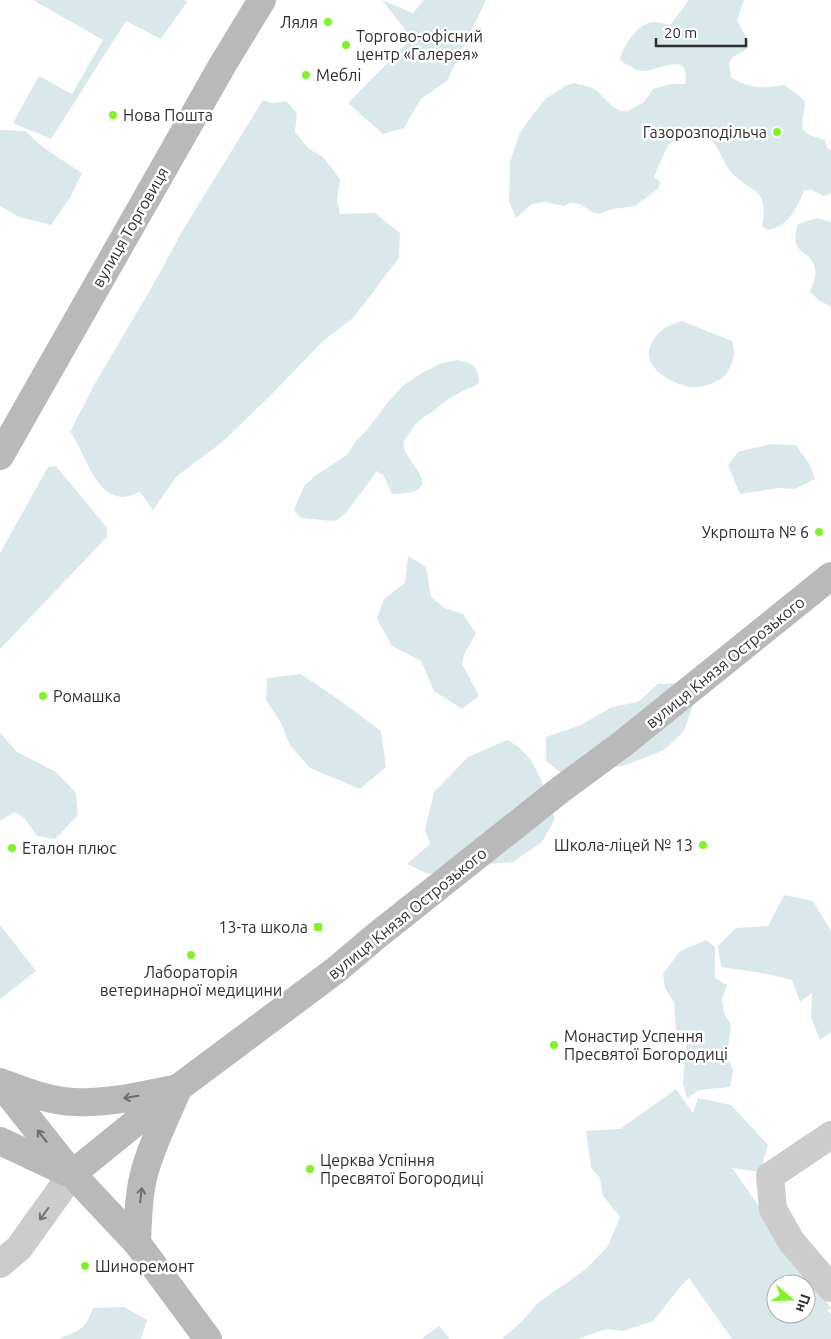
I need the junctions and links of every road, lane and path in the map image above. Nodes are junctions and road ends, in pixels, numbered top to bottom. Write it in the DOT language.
graph roads {
  1 [pos="262,0"];
  2 [pos="0,456"];
  3 [pos="831,576"];
  4 [pos="0,1082"];
  5 [pos="178,1088"];
  6 [pos="831,1135"];
  7 [pos="0,1141"];
  8 [pos="72,1174"];
  9 [pos="137,1243"];
  10 [pos="0,1264"];
  11 [pos="831,1288"];
  12 [pos="208,1339"];
  1 -- 2 [label="main road, вулиця Торговиця"];
  3 -- 5 [label="main road, вулиця Князя Острозького"];
  5 -- 4 [label="main road, one-way"];
  8 -- 4 [label="main road, one-way"];
  5 -- 8 [label="main road, вулиця Князя Острозького"];
  9 -- 5 [label="main road, one-way"];
  6 -- 11 [label="street"];
  7 -- 8 [label="main road"];
  8 -- 9 [label="main road"];
  8 -- 10 [label="street, one-way"];
  9 -- 12 [label="main road"];
}
